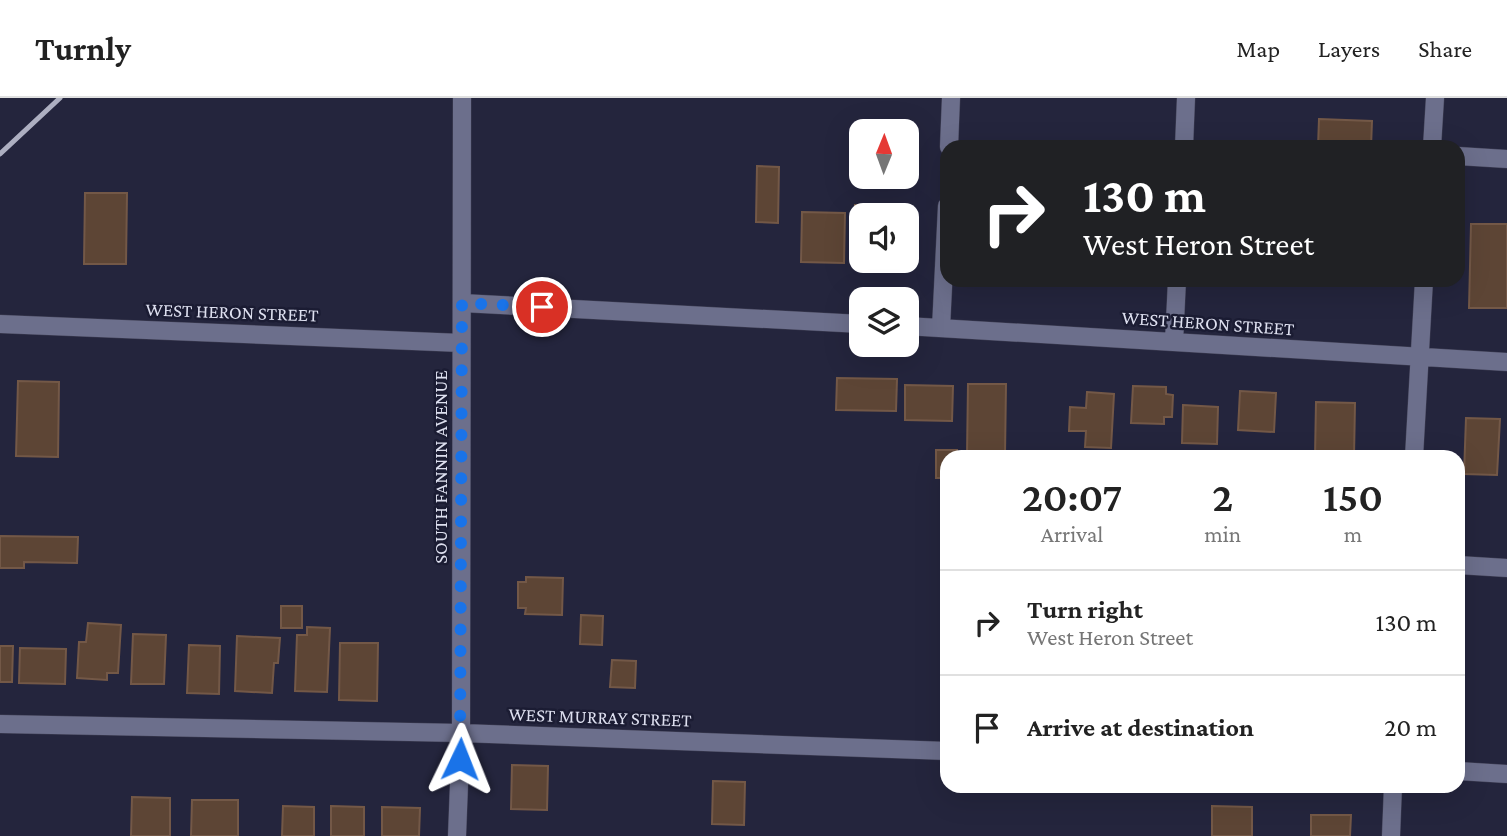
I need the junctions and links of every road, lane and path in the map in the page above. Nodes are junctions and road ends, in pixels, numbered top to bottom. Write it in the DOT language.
graph roads {
  1 [pos="462,98"];
  2 [pos="951,98"];
  3 [pos="1186,98"];
  4 [pos="1435,98"];
  5 [pos="949,140"];
  6 [pos="1184,140"];
  7 [pos="1432,140"];
  8 [pos="1465,156"];
  9 [pos="1507,159"];
  10 [pos="943,287"];
  11 [pos="1177,287"];
  12 [pos="1424,287"];
  13 [pos="462,303"];
  14 [pos="849,323"];
  15 [pos="0,324"];
  16 [pos="919,327"];
  17 [pos="941,328"];
  18 [pos="1174,342"];
  19 [pos="461,343"];
  20 [pos="1420,357"];
  21 [pos="1507,362"];
  22 [pos="1413,450"];
  23 [pos="1465,565"];
  24 [pos="1507,568"];
  25 [pos="0,724"];
  26 [pos="461,733"];
  27 [pos="940,751"];
  28 [pos="1465,771"];
  29 [pos="1507,774"];
  30 [pos="1393,793"];
  31 [pos="457,836"];
  32 [pos="1391,836"];
  1 -- 13 [label="street, SOUTH FANNIN AVENUE"];
  2 -- 5 [label="street"];
  3 -- 6 [label="street"];
  4 -- 7 [label="street"];
  8 -- 9 [label="street"];
  10 -- 17 [label="street"];
  11 -- 18 [label="street"];
  12 -- 20 [label="street"];
  13 -- 14 [label="street"];
  13 -- 19 [label="street, SOUTH FANNIN AVENUE"];
  15 -- 19 [label="street, WEST HERON STREET"];
  16 -- 17 [label="street, WEST HERON STREET"];
  17 -- 18 [label="street, WEST HERON STREET"];
  18 -- 20 [label="street, WEST HERON STREET"];
  19 -- 26 [label="street, SOUTH FANNIN AVENUE"];
  20 -- 21 [label="street, WEST HERON STREET"];
  20 -- 22 [label="street"];
  23 -- 24 [label="street"];
  25 -- 26 [label="street, WEST MURRAY STREET"];
  26 -- 27 [label="street, WEST MURRAY STREET"];
  26 -- 31 [label="street, SOUTH FANNIN AVENUE"];
  28 -- 29 [label="street"];
  30 -- 32 [label="street"];
}
